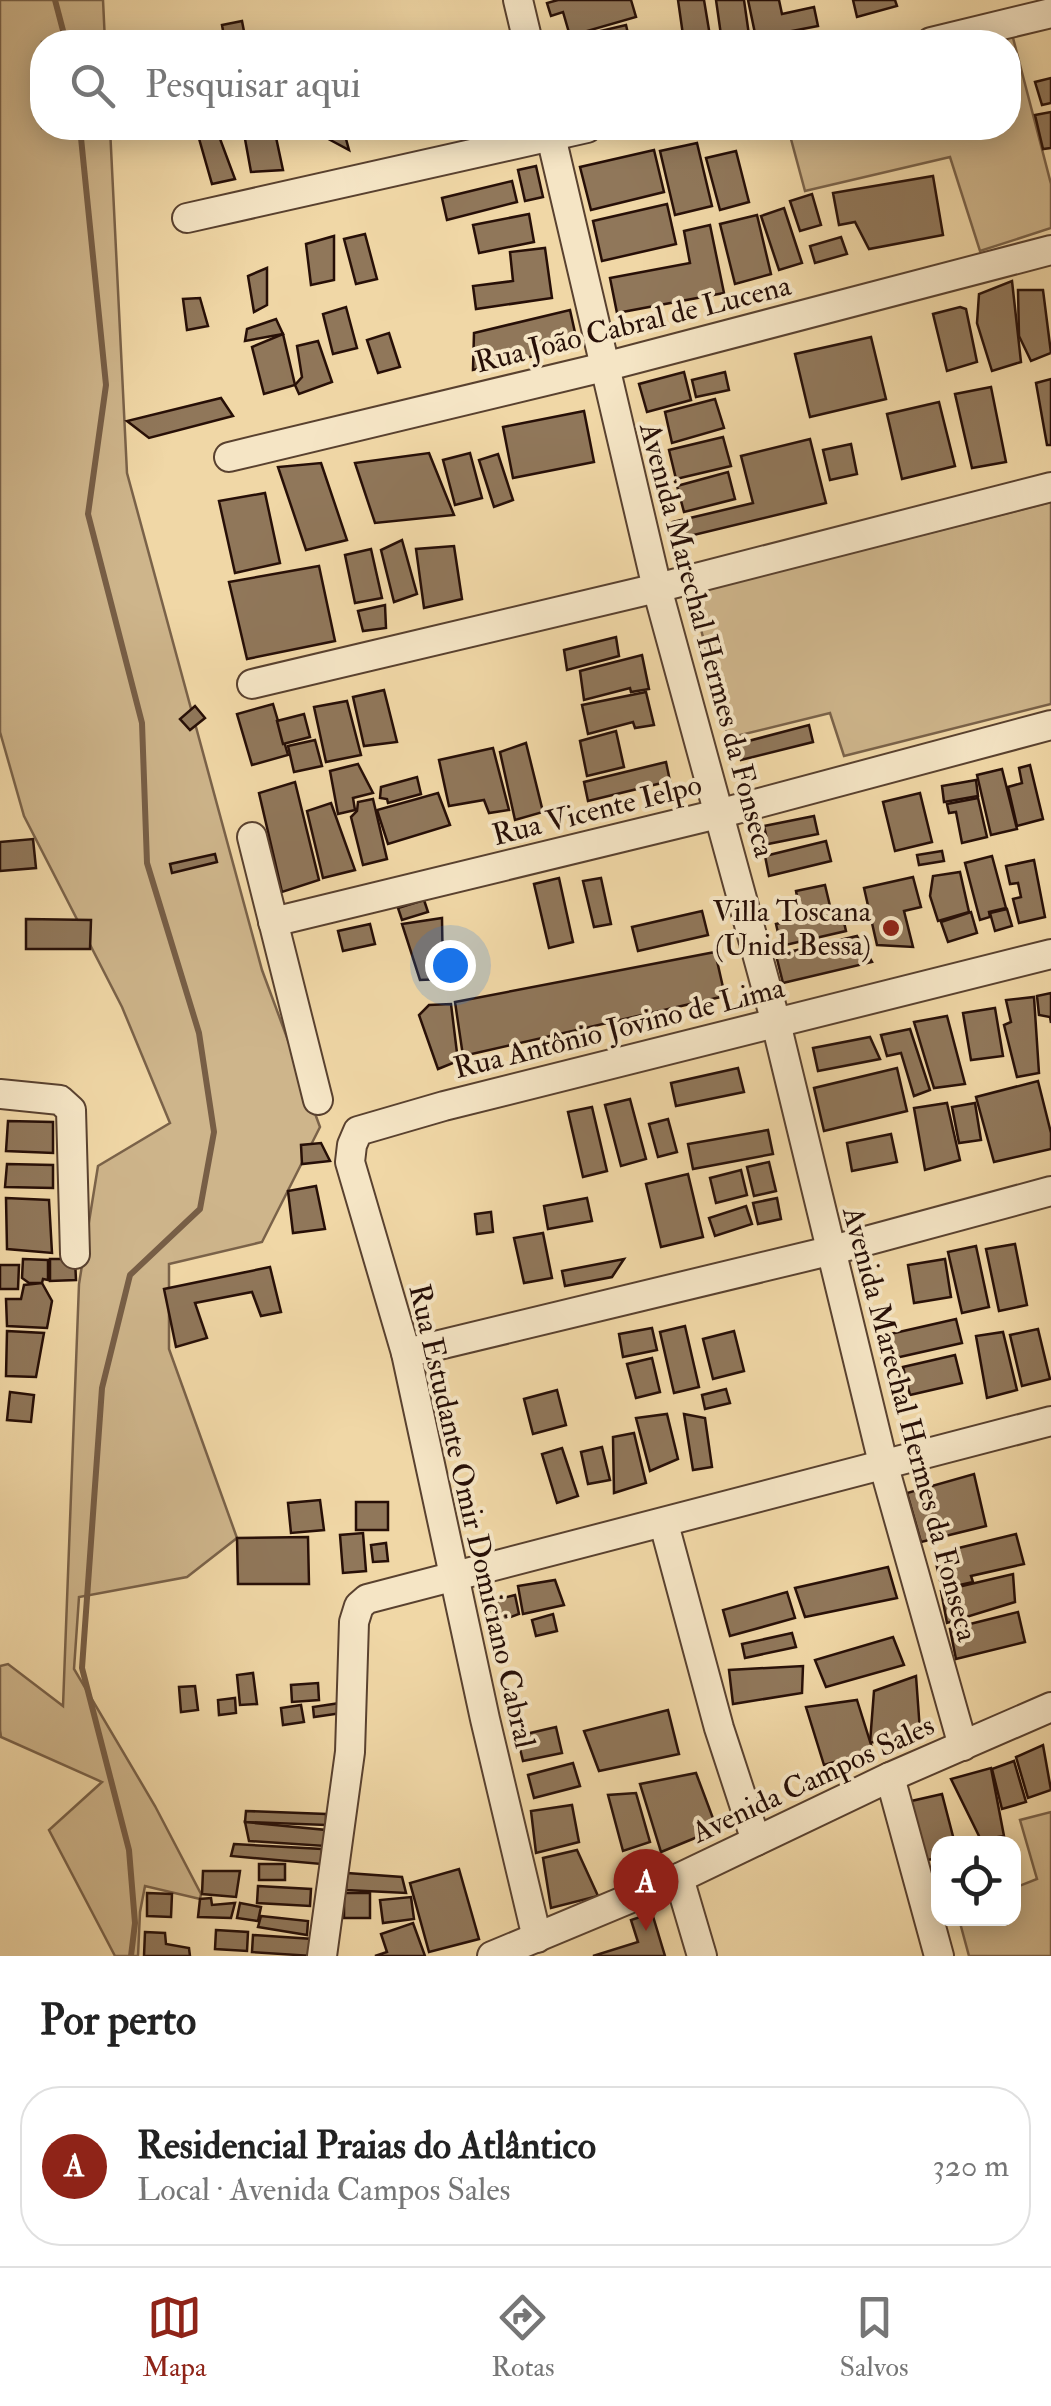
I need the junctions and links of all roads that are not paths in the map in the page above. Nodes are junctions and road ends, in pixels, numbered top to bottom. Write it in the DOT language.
graph roads {
  1 [pos="518,0"];
  2 [pos="1051,13"];
  3 [pos="525,30"];
  4 [pos="981,30"];
  5 [pos="516,140"];
  6 [pos="552,140"];
  7 [pos="187,218"];
  8 [pos="1051,250"];
  9 [pos="604,367"];
  10 [pos="230,457"];
  11 [pos="1051,487"];
  12 [pos="657,588"];
  13 [pos="252,684"];
  14 [pos="1051,725"];
  15 [pos="718,814"];
  16 [pos="252,837"];
  17 [pos="273,922"];
  18 [pos="1051,954"];
  19 [pos="776,1023"];
  20 [pos="0,1094"];
  21 [pos="318,1100"];
  22 [pos="378,1124"];
  23 [pos="1051,1190"];
  24 [pos="829,1251"];
  25 [pos="75,1254"];
  26 [pos="406,1353"];
  27 [pos="1051,1420"];
  28 [pos="883,1463"];
  29 [pos="664,1524"];
  30 [pos="454,1576"];
  31 [pos="1051,1708"];
  32 [pos="963,1746"];
  33 [pos="890,1777"];
  34 [pos="756,1840"];
  35 [pos="678,1878"];
  36 [pos="537,1938"];
  37 [pos="322,1956"];
  38 [pos="492,1956"];
  39 [pos="702,1956"];
  40 [pos="939,1956"];
  1 -- 3 [label="street"];
  2 -- 4 [label="street"];
  5 -- 7 [label="street"];
  6 -- 9 [label="street, Avenida Marechal Hermes da Fonseca"];
  8 -- 9 [label="street, Rua João Cabral de Lucena"];
  9 -- 10 [label="street, Rua João Cabral de Lucena"];
  9 -- 12 [label="street, Avenida Marechal Hermes da Fonseca"];
  11 -- 12 [label="street"];
  12 -- 13 [label="street"];
  12 -- 15 [label="street, Avenida Marechal Hermes da Fonseca"];
  14 -- 15 [label="street, Rua Vicente Ielpo"];
  15 -- 17 [label="street, Rua Vicente Ielpo"];
  15 -- 19 [label="street, Avenida Marechal Hermes da Fonseca"];
  16 -- 17 [label="street"];
  17 -- 21 [label="street"];
  18 -- 19 [label="street, Rua Antônio Jovino de Lima"];
  19 -- 22 [label="street, Rua Antônio Jovino de Lima"];
  19 -- 24 [label="street, Avenida Marechal Hermes da Fonseca"];
  20 -- 25 [label="street"];
  22 -- 26 [label="street, Rua Estudante Omir Domiciano Cabral"];
  23 -- 24 [label="street"];
  24 -- 26 [label="street"];
  24 -- 28 [label="street, Avenida Marechal Hermes da Fonseca"];
  26 -- 30 [label="street, Rua Estudante Omir Domiciano Cabral"];
  27 -- 28 [label="street"];
  28 -- 29 [label="street"];
  28 -- 32 [label="street, Avenida Marechal Hermes da Fonseca"];
  29 -- 30 [label="street"];
  29 -- 34 [label="street"];
  30 -- 36 [label="street, Rua Estudante Omir Domiciano Cabral"];
  30 -- 37 [label="street"];
  31 -- 32 [label="street, Avenida Campos Sales"];
  32 -- 33 [label="street, Avenida Campos Sales"];
  33 -- 34 [label="street, Avenida Campos Sales"];
  33 -- 40 [label="street"];
  34 -- 35 [label="street, Avenida Campos Sales"];
  35 -- 36 [label="street, Avenida Campos Sales"];
  35 -- 39 [label="street"];
  36 -- 38 [label="street, Avenida Campos Sales"];
}
